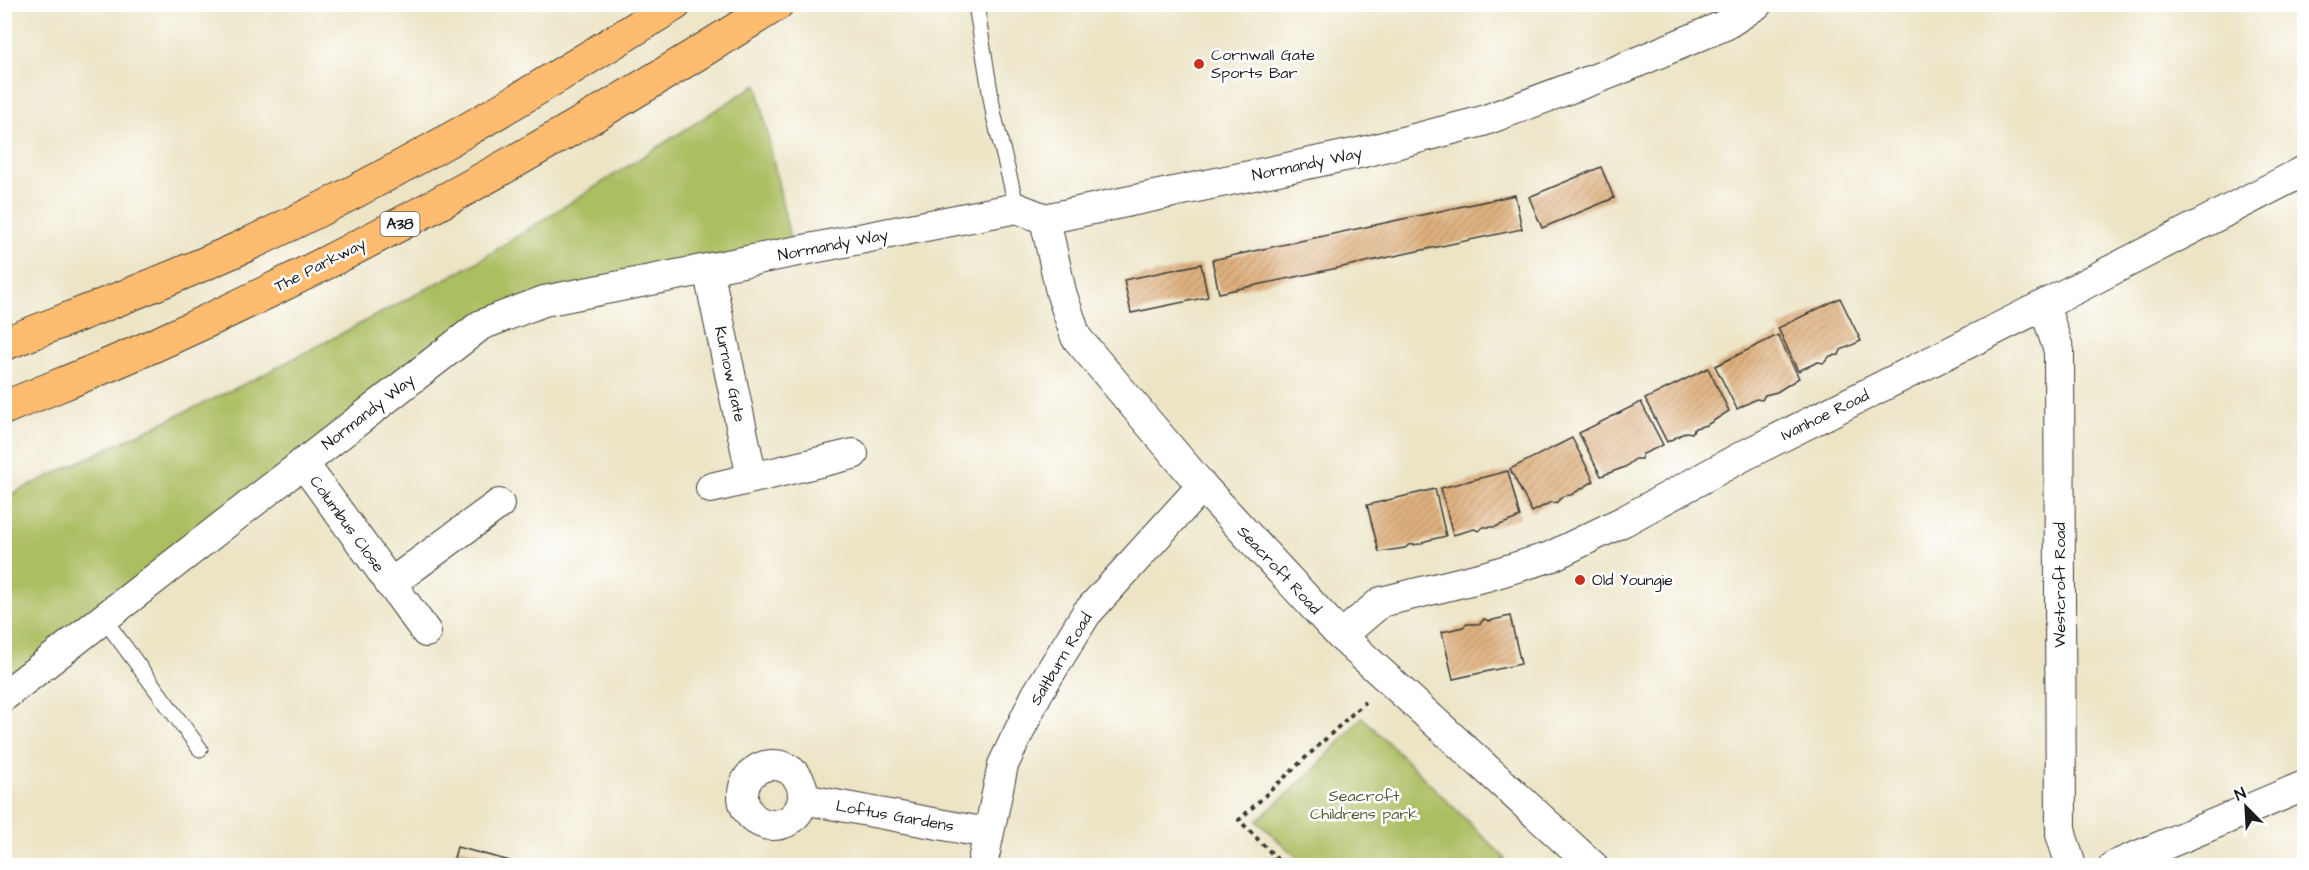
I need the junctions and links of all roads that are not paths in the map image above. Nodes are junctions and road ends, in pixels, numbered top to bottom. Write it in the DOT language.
graph roads {
  1 [pos="675,4"];
  2 [pos="777,4"];
  3 [pos="978,4"];
  4 [pos="1757,4"];
  5 [pos="1718,15"];
  6 [pos="2304,171"];
  7 [pos="1017,208"];
  8 [pos="1045,219"];
  9 [pos="708,269"];
  10 [pos="2044,306"];
  11 [pos="4,344"];
  12 [pos="4,408"];
  13 [pos="854,454"];
  14 [pos="303,463"];
  15 [pos="752,478"];
  16 [pos="1202,486"];
  17 [pos="711,488"];
  18 [pos="499,504"];
  19 [pos="390,584"];
  20 [pos="104,619"];
  21 [pos="426,632"];
  22 [pos="1341,636"];
  23 [pos="4,696"];
  24 [pos="200,749"];
  25 [pos="2304,786"];
  26 [pos="803,799"];
  27 [pos="987,833"];
  28 [pos="982,866"];
  29 [pos="1593,866"];
  30 [pos="2071,866"];
  31 [pos="2114,866"];
  1 -- 11 [label="highway"];
  2 -- 12 [label="highway, The Parkway / A38"];
  3 -- 7 [label="lane"];
  4 -- 5 [label="street, Normandy Way"];
  5 -- 8 [label="street, Normandy Way"];
  6 -- 10 [label="street, Ivanhoe Road"];
  7 -- 8 [label="street"];
  7 -- 9 [label="street, Normandy Way"];
  8 -- 16 [label="street, Seacroft Road"];
  9 -- 14 [label="street, Normandy Way"];
  9 -- 15 [label="street, Kurnow Gate"];
  10 -- 22 [label="street, Ivanhoe Road"];
  10 -- 30 [label="street, Westcroft Road"];
  13 -- 15 [label="street"];
  14 -- 19 [label="street, Columbus Close"];
  14 -- 20 [label="street, Normandy Way"];
  15 -- 17 [label="street"];
  16 -- 22 [label="street, Seacroft Road"];
  16 -- 27 [label="street, Saltburn Road"];
  18 -- 19 [label="street, Columbus Close"];
  19 -- 21 [label="street, Columbus Close"];
  20 -- 23 [label="street, Normandy Way"];
  20 -- 24 [label="lane"];
  22 -- 29 [label="street, Seacroft Road"];
  25 -- 31 [label="street"];
  26 -- 27 [label="street, Loftus Gardens"];
  27 -- 28 [label="street, Saltburn Road"];
}
